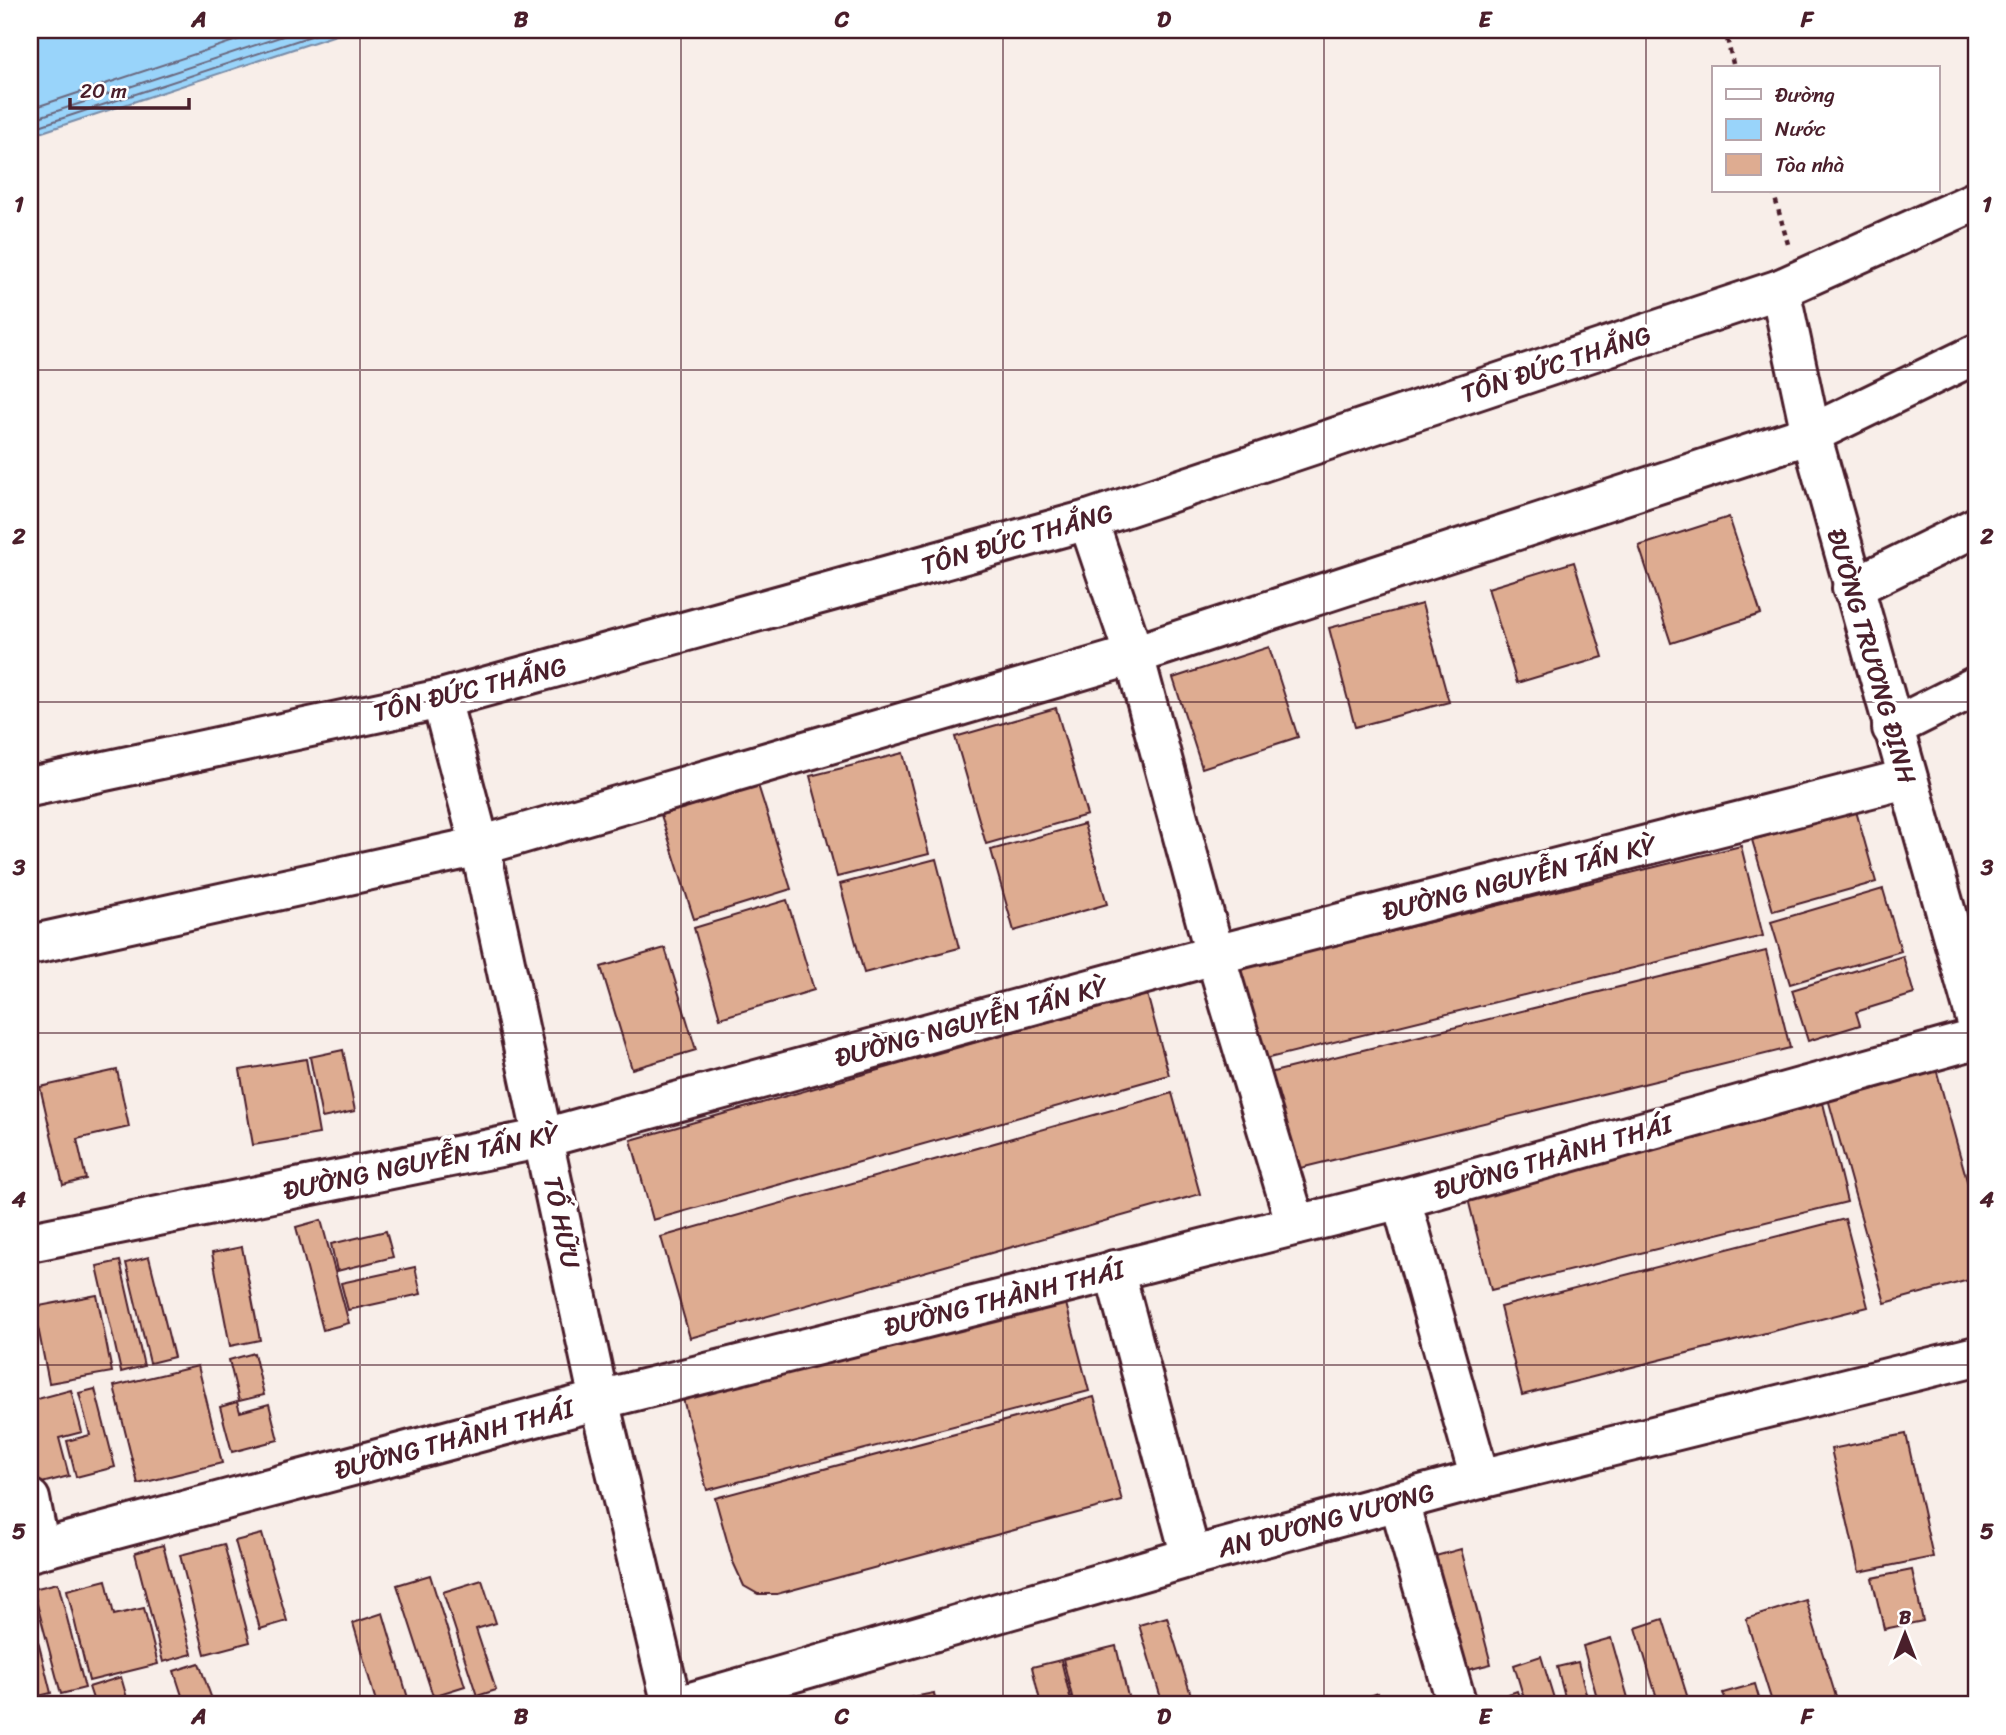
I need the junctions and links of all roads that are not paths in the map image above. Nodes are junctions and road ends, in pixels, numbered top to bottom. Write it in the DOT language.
graph roads {
  1 [pos="1976,201"];
  2 [pos="1789,285"];
  3 [pos="1976,354"];
  4 [pos="1811,434"];
  5 [pos="1088,520"];
  6 [pos="1976,527"];
  7 [pos="1852,588"];
  8 [pos="1134,655"];
  9 [pos="1976,686"];
  10 [pos="441,699"];
  11 [pos="1892,728"];
  12 [pos="1906,779"];
  13 [pos="30,787"];
  14 [pos="480,846"];
  15 [pos="30,945"];
  16 [pos="1215,955"];
  17 [pos="1976,1019"];
  18 [pos="1976,1039"];
  19 [pos="544,1138"];
  20 [pos="1401,1199"];
  21 [pos="1296,1225"];
  22 [pos="30,1242"];
  23 [pos="1115,1270"];
  24 [pos="1976,1356"];
  25 [pos="599,1400"];
  26 [pos="1480,1479"];
  27 [pos="30,1499"];
  28 [pos="1399,1502"];
  29 [pos="35,1551"];
  30 [pos="1192,1556"];
  31 [pos="672,1705"];
  32 [pos="681,1705"];
  33 [pos="1457,1705"];
  1 -- 2 [label="street, TÔN ĐỨC THẮNG"];
  2 -- 4 [label="street, ĐƯỜNG TRƯƠNG ĐỊNH"];
  2 -- 5 [label="street, TÔN ĐỨC THẮNG"];
  3 -- 4 [label="street"];
  4 -- 7 [label="street, ĐƯỜNG TRƯƠNG ĐỊNH"];
  4 -- 8 [label="street"];
  5 -- 8 [label="street"];
  5 -- 10 [label="street, TÔN ĐỨC THẮNG"];
  6 -- 7 [label="street"];
  7 -- 11 [label="street, ĐƯỜNG TRƯƠNG ĐỊNH"];
  8 -- 14 [label="street"];
  8 -- 16 [label="street"];
  9 -- 11 [label="street"];
  10 -- 13 [label="street, TÔN ĐỨC THẮNG"];
  10 -- 14 [label="street, TỐ HỮU"];
  11 -- 12 [label="street, ĐƯỜNG TRƯƠNG ĐỊNH"];
  12 -- 16 [label="street, ĐƯỜNG NGUYỄN TẤN KỲ"];
  12 -- 17 [label="street, ĐƯỜNG TRƯƠNG ĐỊNH"];
  14 -- 15 [label="street"];
  14 -- 19 [label="street, TỐ HỮU"];
  16 -- 19 [label="street, ĐƯỜNG NGUYỄN TẤN KỲ"];
  16 -- 21 [label="street"];
  18 -- 20 [label="street, ĐƯỜNG THÀNH THÁI"];
  19 -- 22 [label="street, ĐƯỜNG NGUYỄN TẤN KỲ"];
  19 -- 25 [label="street, TỐ HỮU"];
  20 -- 21 [label="street, ĐƯỜNG THÀNH THÁI"];
  20 -- 26 [label="street"];
  21 -- 23 [label="street, ĐƯỜNG THÀNH THÁI"];
  23 -- 25 [label="street, ĐƯỜNG THÀNH THÁI"];
  23 -- 30 [label="street"];
  24 -- 26 [label="street, AN DƯƠNG VƯƠNG"];
  25 -- 29 [label="street, ĐƯỜNG THÀNH THÁI"];
  25 -- 31 [label="street, TỐ HỮU"];
  26 -- 28 [label="street, AN DƯƠNG VƯƠNG"];
  27 -- 29 [label="street"];
  28 -- 30 [label="street, AN DƯƠNG VƯƠNG"];
  28 -- 33 [label="street"];
  30 -- 32 [label="street, AN DƯƠNG VƯƠNG"];
}
